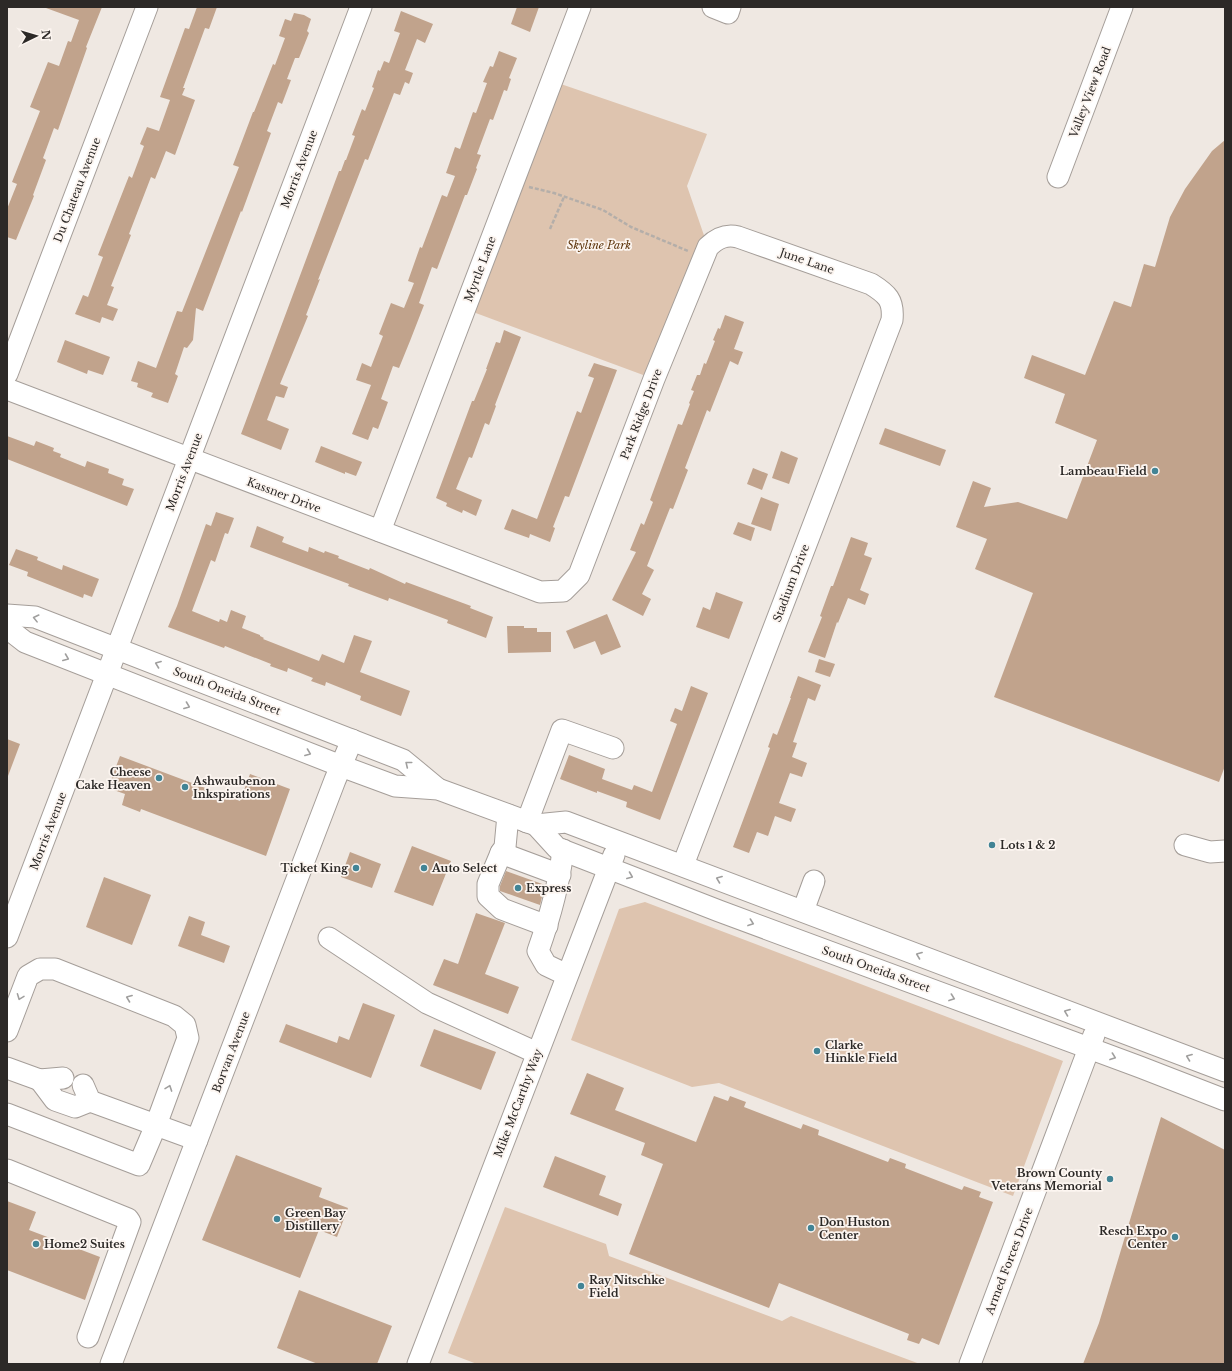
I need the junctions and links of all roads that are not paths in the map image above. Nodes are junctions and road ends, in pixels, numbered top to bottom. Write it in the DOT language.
graph roads {
  1 [pos="147,7"];
  2 [pos="361,7"];
  3 [pos="580,7"];
  4 [pos="713,7"];
  5 [pos="730,7"];
  6 [pos="1117,8"];
  7 [pos="1058,177"];
  8 [pos="719,238"];
  9 [pos="890,299"];
  10 [pos="7,374"];
  11 [pos="7,389"];
  12 [pos="189,459"];
  13 [pos="380,531"];
  14 [pos="563,591"];
  15 [pos="7,615"];
  16 [pos="7,628"];
  17 [pos="117,648"];
  18 [pos="107,675"];
  19 [pos="352,740"];
  20 [pos="613,748"];
  21 [pos="341,766"];
  22 [pos="438,789"];
  23 [pos="524,820"];
  24 [pos="619,841"];
  25 [pos="1185,845"];
  26 [pos="563,850"];
  27 [pos="1225,851"];
  28 [pos="501,853"];
  29 [pos="683,865"];
  30 [pos="609,867"];
  31 [pos="560,875"];
  32 [pos="814,881"];
  33 [pos="803,911"];
  34 [pos="547,926"];
  35 [pos="7,937"];
  36 [pos="329,938"];
  37 [pos="567,975"];
  38 [pos="1099,1024"];
  39 [pos="7,1031"];
  40 [pos="1089,1049"];
  41 [pos="537,1053"];
  42 [pos="7,1068"];
  43 [pos="1225,1071"];
  44 [pos="64,1078"];
  45 [pos="40,1080"];
  46 [pos="1225,1100"];
  47 [pos="7,1114"];
  48 [pos="156,1125"];
  49 [pos="197,1140"];
  50 [pos="7,1170"];
  51 [pos="88,1337"];
  52 [pos="111,1364"];
  53 [pos="418,1364"];
  54 [pos="970,1364"];
  1 -- 10 [label="street, Du Chateau Avenue"];
  2 -- 12 [label="street, Morris Avenue"];
  3 -- 13 [label="street, Myrtle Lane"];
  4 -- 5 [label="street"];
  6 -- 7 [label="street, Valley View Road"];
  8 -- 9 [label="street, June Lane"];
  8 -- 14 [label="street, Park Ridge Drive"];
  9 -- 29 [label="street, Stadium Drive"];
  11 -- 12 [label="street, Kassner Drive"];
  12 -- 13 [label="street, Kassner Drive"];
  12 -- 17 [label="street, Morris Avenue"];
  13 -- 14 [label="street, Kassner Drive"];
  17 -- 15 [label="street, South Oneida Street, one-way"];
  16 -- 18 [label="street, South Oneida Street, one-way"];
  17 -- 18 [label="street, Morris Avenue"];
  19 -- 17 [label="street, South Oneida Street, one-way"];
  18 -- 21 [label="street, South Oneida Street, one-way"];
  18 -- 35 [label="street, Morris Avenue"];
  19 -- 21 [label="street, Borvan Avenue"];
  22 -- 19 [label="street, South Oneida Street, one-way"];
  20 -- 23 [label="street"];
  21 -- 22 [label="street, South Oneida Street"];
  21 -- 49 [label="street, Borvan Avenue"];
  22 -- 23 [label="street, South Oneida Street"];
  23 -- 24 [label="street, South Oneida Street"];
  23 -- 26 [label="street, South Oneida Street"];
  23 -- 28 [label="street"];
  24 -- 29 [label="street, South Oneida Street"];
  24 -- 30 [label="street, Mike McCarthy Way"];
  25 -- 27 [label="street"];
  26 -- 30 [label="street, South Oneida Street"];
  26 -- 31 [label="street"];
  28 -- 31 [label="street"];
  28 -- 34 [label="street"];
  33 -- 29 [label="street, South Oneida Street, one-way"];
  30 -- 37 [label="street, Mike McCarthy Way"];
  30 -- 40 [label="street, South Oneida Street, one-way"];
  31 -- 34 [label="street"];
  32 -- 33 [label="street"];
  38 -- 33 [label="street, South Oneida Street, one-way"];
  34 -- 37 [label="street"];
  36 -- 41 [label="street"];
  37 -- 41 [label="street, Mike McCarthy Way"];
  38 -- 40 [label="street, Armed Forces Drive"];
  43 -- 38 [label="street, South Oneida Street, one-way"];
  48 -- 39 [label="street, one-way"];
  40 -- 46 [label="street, South Oneida Street, one-way"];
  40 -- 54 [label="street, Armed Forces Drive"];
  41 -- 53 [label="street, Mike McCarthy Way"];
  42 -- 45 [label="street"];
  44 -- 45 [label="street"];
  45 -- 48 [label="street"];
  47 -- 48 [label="street"];
  48 -- 49 [label="street"];
  49 -- 52 [label="street, Borvan Avenue"];
  50 -- 51 [label="street"];
}
